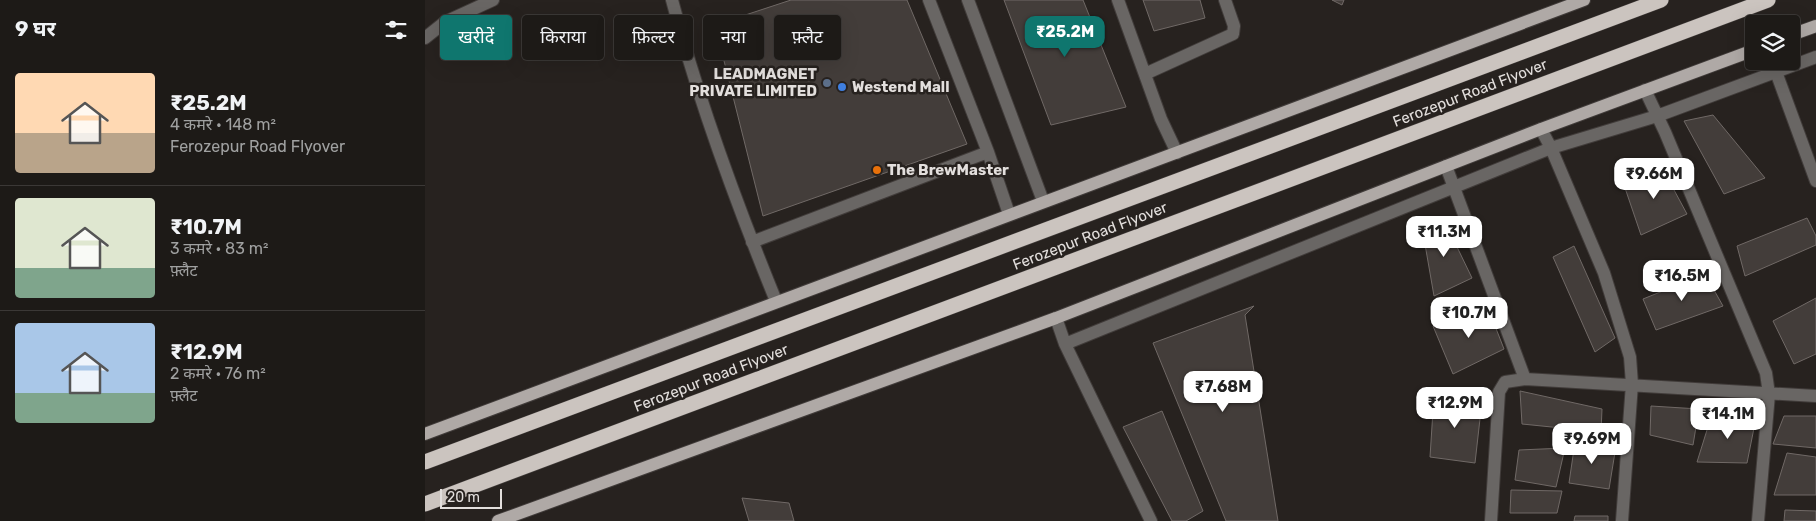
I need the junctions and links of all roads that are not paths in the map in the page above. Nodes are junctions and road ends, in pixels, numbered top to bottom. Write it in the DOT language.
graph roads {
  1 [pos="493,0"];
  2 [pos="672,0"];
  3 [pos="929,0"];
  4 [pos="968,0"];
  5 [pos="1118,0"];
  6 [pos="1225,0"];
  7 [pos="1584,0"];
  8 [pos="1661,0"];
  9 [pos="1768,0"];
  10 [pos="1816,26"];
  11 [pos="1800,32"];
  12 [pos="426,36"];
  13 [pos="1745,53"];
  14 [pos="1816,56"];
  15 [pos="1800,60"];
  16 [pos="1766,70"];
  17 [pos="1774,70"];
  18 [pos="1145,74"];
  19 [pos="1645,90"];
  20 [pos="1657,116"];
  21 [pos="1541,129"];
  22 [pos="1551,148"];
  23 [pos="988,152"];
  24 [pos="1177,153"];
  25 [pos="1446,166"];
  26 [pos="1816,181"];
  27 [pos="1453,188"];
  28 [pos="1043,201"];
  29 [pos="1009,214"];
  30 [pos="752,242"];
  31 [pos="776,301"];
  32 [pos="1056,318"];
  33 [pos="1065,344"];
  34 [pos="1525,378"];
  35 [pos="1632,384"];
  36 [pos="1769,394"];
  37 [pos="1816,396"];
  38 [pos="425,434"];
  39 [pos="425,462"];
  40 [pos="425,504"];
  41 [pos="498,521"];
  42 [pos="1151,521"];
  43 [pos="1491,521"];
  44 [pos="1622,521"];
  45 [pos="1758,521"];
  1 -- 12 [label="street"];
  2 -- 30 [label="street"];
  3 -- 23 [label="street"];
  4 -- 28 [label="street"];
  5 -- 18 [label="street"];
  6 -- 18 [label="street"];
  7 -- 24 [label="main road"];
  8 -- 39 [label="highway, Ferozepur Road Flyover"];
  9 -- 40 [label="highway, Ferozepur Road Flyover"];
  10 -- 11 [label="main road"];
  13 -- 19 [label="main road"];
  14 -- 15 [label="street"];
  16 -- 20 [label="street"];
  17 -- 26 [label="street"];
  18 -- 24 [label="street"];
  19 -- 20 [label="street"];
  19 -- 21 [label="main road"];
  20 -- 22 [label="street"];
  20 -- 36 [label="street"];
  21 -- 22 [label="street"];
  21 -- 25 [label="main road"];
  22 -- 27 [label="street"];
  22 -- 35 [label="street"];
  23 -- 29 [label="street"];
  23 -- 30 [label="street"];
  24 -- 28 [label="main road"];
  25 -- 27 [label="street"];
  25 -- 32 [label="main road"];
  27 -- 33 [label="street"];
  27 -- 34 [label="street"];
  28 -- 29 [label="main road"];
  29 -- 31 [label="main road"];
  30 -- 31 [label="street"];
  31 -- 38 [label="main road"];
  32 -- 33 [label="street"];
  32 -- 41 [label="main road"];
  33 -- 42 [label="street"];
  34 -- 35 [label="street"];
  34 -- 43 [label="street"];
  35 -- 36 [label="street"];
  35 -- 44 [label="street"];
  36 -- 37 [label="street"];
  36 -- 45 [label="street"];
}
